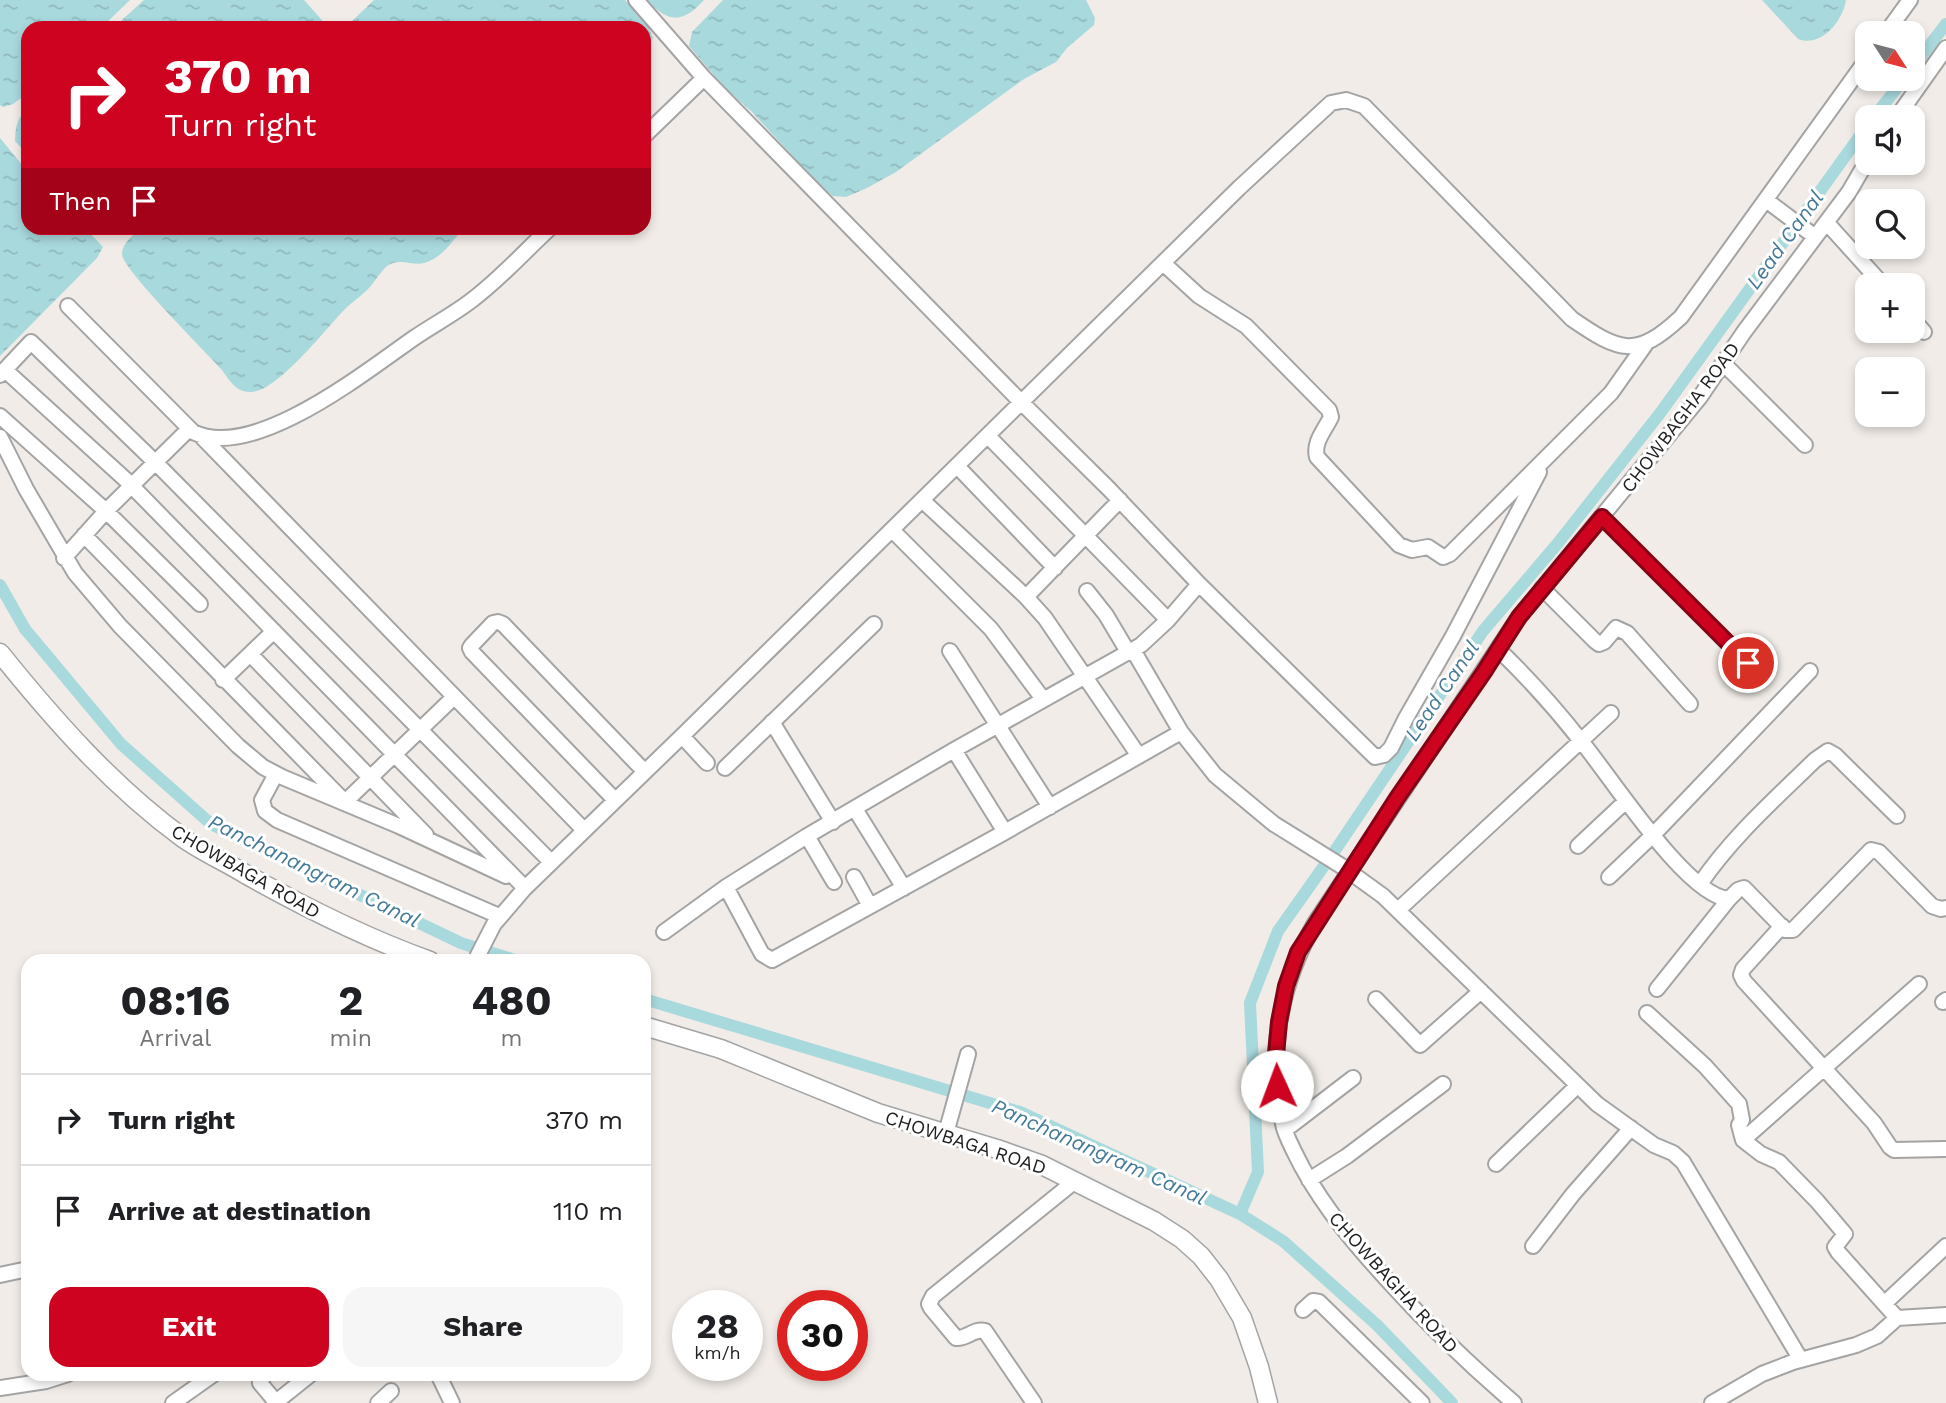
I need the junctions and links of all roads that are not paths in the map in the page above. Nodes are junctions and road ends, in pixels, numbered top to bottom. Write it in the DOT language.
graph roads {
  1 [pos="636,0"];
  2 [pos="1910,0"];
  3 [pos="1895,21"];
  4 [pos="1946,48"];
  5 [pos="1855,76"];
  6 [pos="704,78"];
  7 [pos="1905,105"];
  8 [pos="651,129"];
  9 [pos="1859,175"];
  10 [pos="1766,200"];
  11 [pos="1827,223"];
  12 [pos="542,235"];
  13 [pos="1814,236"];
  14 [pos="1163,263"];
  15 [pos="1872,273"];
  16 [pos="68,306"];
  17 [pos="1645,345"];
  18 [pos="1723,363"];
  19 [pos="3,372"];
  20 [pos="1022,403"];
  21 [pos="0,416"];
  22 [pos="189,429"];
  23 [pos="988,436"];
  24 [pos="0,437"];
  25 [pos="203,438"];
  26 [pos="1805,445"];
  27 [pos="1545,460"];
  28 [pos="156,463"];
  29 [pos="957,466"];
  30 [pos="132,486"];
  31 [pos="922,500"];
  32 [pos="1120,500"];
  33 [pos="106,511"];
  34 [pos="1602,517"];
  35 [pos="891,530"];
  36 [pos="84,535"];
  37 [pos="1087,535"];
  38 [pos="64,558"];
  39 [pos="1055,568"];
  40 [pos="1199,584"];
  41 [pos="1542,588"];
  42 [pos="1087,591"];
  43 [pos="1026,597"];
  44 [pos="200,604"];
  45 [pos="1168,620"];
  46 [pos="874,624"];
  47 [pos="274,631"];
  48 [pos="1499,650"];
  49 [pos="950,651"];
  50 [pos="1131,651"];
  51 [pos="0,653"];
  52 [pos="250,654"];
  53 [pos="1748,663"];
  54 [pos="1810,671"];
  55 [pos="1084,677"];
  56 [pos="223,680"];
  57 [pos="454,697"];
  58 [pos="1043,699"];
  59 [pos="1690,704"];
  60 [pos="1611,713"];
  61 [pos="772,722"];
  62 [pos="998,725"];
  63 [pos="420,730"];
  64 [pos="1181,732"];
  65 [pos="682,736"];
  66 [pos="1582,741"];
  67 [pos="954,750"];
  68 [pos="395,754"];
  69 [pos="1139,756"];
  70 [pos="707,763"];
  71 [pos="725,768"];
  72 [pos="645,772"];
  73 [pos="276,774"];
  74 [pos="370,778"];
  75 [pos="615,800"];
  76 [pos="1626,801"];
  77 [pos="347,804"];
  78 [pos="1049,807"];
  79 [pos="855,809"];
  80 [pos="1897,816"];
  81 [pos="833,822"];
  82 [pos="584,830"];
  83 [pos="1005,832"];
  84 [pos="1653,835"];
  85 [pos="807,836"];
  86 [pos="431,841"];
  87 [pos="1578,846"];
  88 [pos="551,862"];
  89 [pos="1346,869"];
  90 [pos="854,877"];
  91 [pos="1609,877"];
  92 [pos="834,882"];
  93 [pos="1700,884"];
  94 [pos="521,885"];
  95 [pos="726,887"];
  96 [pos="904,888"];
  97 [pos="1729,899"];
  98 [pos="870,906"];
  99 [pos="1946,908"];
  100 [pos="1398,910"];
  101 [pos="497,920"];
  102 [pos="1782,926"];
  103 [pos="664,932"];
  104 [pos="412,954"];
  105 [pos="478,954"];
  106 [pos="1919,984"];
  107 [pos="1657,989"];
  108 [pos="1481,991"];
  109 [pos="1376,999"];
  110 [pos="1647,1013"];
  111 [pos="651,1028"];
  112 [pos="968,1054"];
  113 [pos="1823,1067"];
  114 [pos="1353,1078"];
  115 [pos="1443,1084"];
  116 [pos="1577,1086"];
  117 [pos="949,1124"];
  118 [pos="1631,1128"];
  119 [pos="1285,1130"];
  120 [pos="1743,1140"];
  121 [pos="1946,1149"];
  122 [pos="1496,1164"];
  123 [pos="1309,1180"];
  124 [pos="1075,1181"];
  125 [pos="1533,1246"];
  126 [pos="1946,1246"];
  127 [pos="21,1270"];
  128 [pos="0,1275"];
  129 [pos="1885,1303"];
  130 [pos="1303,1310"];
  131 [pos="1946,1315"];
  132 [pos="1897,1318"];
  133 [pos="1801,1360"];
  134 [pos="46,1381"];
  135 [pos="204,1381"];
  136 [pos="261,1381"];
  137 [pos="302,1381"];
  138 [pos="441,1381"];
  139 [pos="0,1388"];
  140 [pos="391,1391"];
  141 [pos="275,1402"];
  142 [pos="173,1403"];
  143 [pos="377,1403"];
  144 [pos="452,1403"];
  145 [pos="1034,1403"];
  146 [pos="1268,1403"];
  147 [pos="1422,1403"];
  148 [pos="1514,1403"];
  149 [pos="1712,1403"];
  1 -- 6 [label="street"];
  2 -- 3 [label="street"];
  4 -- 7 [label="street"];
  5 -- 10 [label="street"];
  6 -- 8 [label="street"];
  6 -- 20 [label="street"];
  9 -- 11 [label="street, CHOWBAGHA ROAD"];
  10 -- 13 [label="street"];
  10 -- 17 [label="street"];
  11 -- 13 [label="street, CHOWBAGHA ROAD"];
  11 -- 15 [label="street"];
  12 -- 25 [label="street"];
  13 -- 18 [label="street, CHOWBAGHA ROAD"];
  14 -- 17 [label="street"];
  14 -- 20 [label="street"];
  14 -- 27 [label="street"];
  16 -- 22 [label="street"];
  17 -- 27 [label="street"];
  18 -- 26 [label="street"];
  18 -- 34 [label="street, CHOWBAGHA ROAD"];
  19 -- 28 [label="street"];
  19 -- 30 [label="street"];
  20 -- 23 [label="street"];
  20 -- 32 [label="street"];
  21 -- 33 [label="street"];
  22 -- 25 [label="street"];
  22 -- 28 [label="street"];
  23 -- 29 [label="street"];
  23 -- 37 [label="street"];
  24 -- 38 [label="street"];
  25 -- 57 [label="street"];
  27 -- 40 [label="street"];
  28 -- 30 [label="street"];
  28 -- 63 [label="street"];
  29 -- 31 [label="street"];
  29 -- 39 [label="street"];
  30 -- 33 [label="street"];
  30 -- 47 [label="street"];
  31 -- 35 [label="street"];
  31 -- 43 [label="street"];
  32 -- 37 [label="street"];
  32 -- 40 [label="street"];
  33 -- 36 [label="street"];
  33 -- 44 [label="street"];
  34 -- 41 [label="street, CHOWBAGHA ROAD"];
  34 -- 53 [label="street"];
  35 -- 58 [label="street"];
  35 -- 65 [label="street"];
  36 -- 38 [label="street"];
  36 -- 56 [label="street"];
  37 -- 39 [label="street"];
  37 -- 45 [label="street"];
  38 -- 73 [label="street"];
  39 -- 43 [label="street"];
  40 -- 45 [label="street"];
  41 -- 48 [label="street, CHOWBAGHA ROAD"];
  41 -- 59 [label="street"];
  42 -- 50 [label="street"];
  43 -- 55 [label="street"];
  45 -- 50 [label="street"];
  46 -- 61 [label="street"];
  47 -- 52 [label="street"];
  47 -- 68 [label="street"];
  48 -- 66 [label="street"];
  48 -- 89 [label="street, CHOWBAGHA ROAD"];
  49 -- 62 [label="street"];
  50 -- 55 [label="street"];
  50 -- 64 [label="street"];
  51 -- 104 [label="street, CHOWBAGA ROAD"];
  52 -- 56 [label="street"];
  52 -- 74 [label="street"];
  54 -- 84 [label="street"];
  55 -- 58 [label="street"];
  55 -- 69 [label="street"];
  56 -- 77 [label="street"];
  57 -- 63 [label="street"];
  57 -- 82 [label="street"];
  58 -- 62 [label="street"];
  60 -- 66 [label="street"];
  61 -- 71 [label="street"];
  61 -- 81 [label="street"];
  62 -- 67 [label="street"];
  62 -- 78 [label="street"];
  63 -- 68 [label="street"];
  63 -- 88 [label="street"];
  64 -- 69 [label="street"];
  64 -- 89 [label="street"];
  65 -- 70 [label="street"];
  65 -- 72 [label="street"];
  66 -- 76 [label="street"];
  66 -- 100 [label="street"];
  67 -- 79 [label="street"];
  67 -- 83 [label="street"];
  68 -- 74 [label="street"];
  68 -- 94 [label="street"];
  69 -- 78 [label="street"];
  72 -- 75 [label="street"];
  72 -- 75 [label="street"];
  73 -- 77 [label="street"];
  73 -- 101 [label="street"];
  74 -- 77 [label="street"];
  74 -- 86 [label="street"];
  75 -- 82 [label="street"];
  76 -- 84 [label="street"];
  76 -- 87 [label="street"];
  77 -- 86 [label="street"];
  78 -- 83 [label="street"];
  79 -- 81 [label="street"];
  79 -- 96 [label="street"];
  80 -- 93 [label="street"];
  81 -- 85 [label="street"];
  82 -- 88 [label="street"];
  83 -- 96 [label="street"];
  84 -- 91 [label="street"];
  84 -- 93 [label="street"];
  85 -- 92 [label="street"];
  85 -- 95 [label="street"];
  86 -- 94 [label="street"];
  88 -- 94 [label="street"];
  89 -- 100 [label="street"];
  89 -- 119 [label="street, CHOWBAGHA ROAD"];
  90 -- 98 [label="street"];
  93 -- 97 [label="street"];
  94 -- 101 [label="street"];
  95 -- 98 [label="street"];
  95 -- 103 [label="street"];
  96 -- 98 [label="street"];
  97 -- 102 [label="street"];
  97 -- 107 [label="street"];
  99 -- 102 [label="street"];
  100 -- 108 [label="street"];
  101 -- 105 [label="street"];
  102 -- 113 [label="street"];
  106 -- 113 [label="street"];
  108 -- 109 [label="street"];
  108 -- 116 [label="street"];
  110 -- 120 [label="street"];
  111 -- 117 [label="street, CHOWBAGA ROAD"];
  112 -- 117 [label="street"];
  113 -- 120 [label="street"];
  113 -- 121 [label="street"];
  114 -- 119 [label="street"];
  115 -- 123 [label="street"];
  116 -- 118 [label="street"];
  116 -- 122 [label="street"];
  117 -- 124 [label="street, CHOWBAGA ROAD"];
  118 -- 125 [label="street"];
  118 -- 133 [label="street"];
  119 -- 123 [label="street, CHOWBAGHA ROAD"];
  120 -- 129 [label="street"];
  123 -- 148 [label="street, CHOWBAGHA ROAD"];
  124 -- 145 [label="street"];
  124 -- 146 [label="street, CHOWBAGA ROAD"];
  126 -- 129 [label="street"];
  127 -- 128 [label="street"];
  129 -- 132 [label="street"];
  130 -- 147 [label="street"];
  131 -- 132 [label="street"];
  132 -- 133 [label="street"];
  133 -- 149 [label="street"];
  134 -- 139 [label="street"];
  135 -- 142 [label="street"];
  136 -- 141 [label="street"];
  137 -- 141 [label="street"];
  138 -- 144 [label="street"];
  140 -- 143 [label="street"];
}
